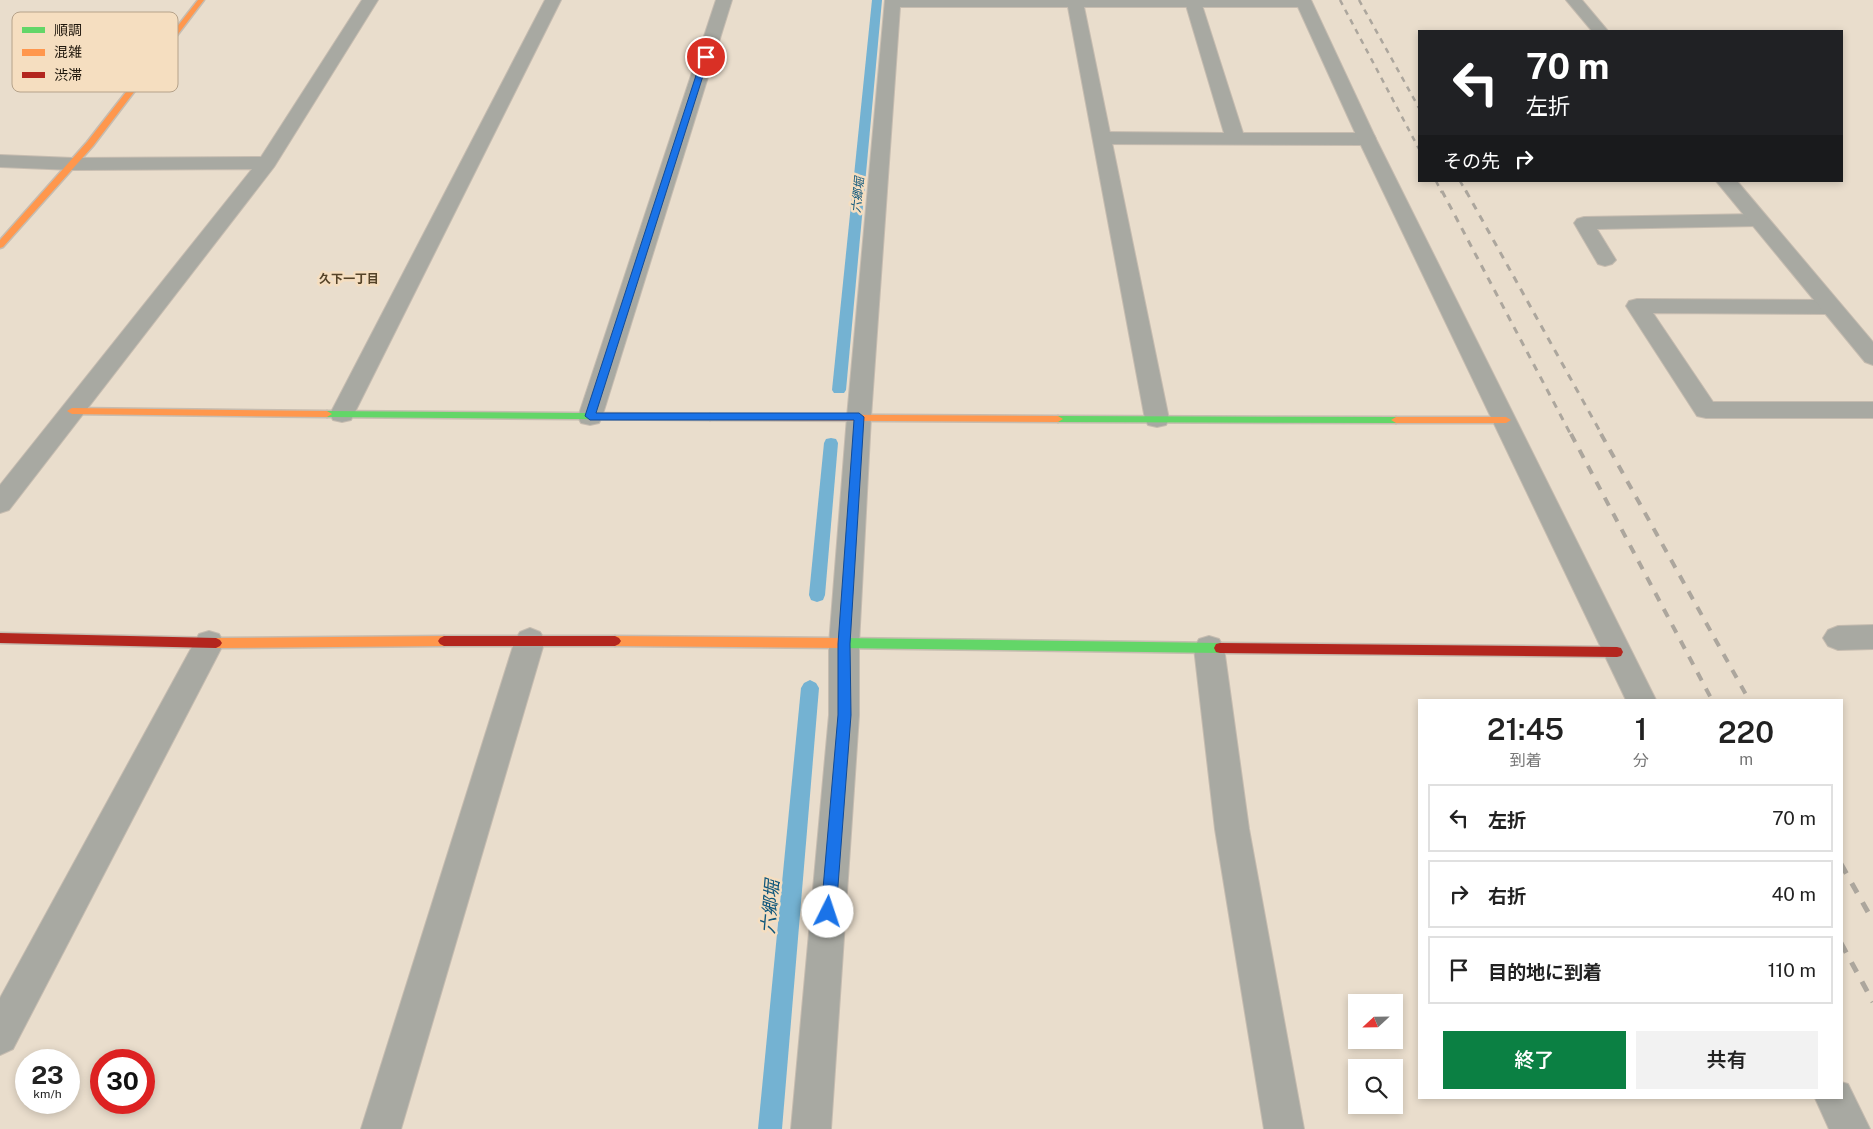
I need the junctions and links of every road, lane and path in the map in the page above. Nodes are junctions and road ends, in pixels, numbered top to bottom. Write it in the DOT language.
graph roads {
  1 [pos="201,0"];
  2 [pos="370,0"];
  3 [pos="553,0"];
  4 [pos="724,0"];
  5 [pos="1574,0"];
  6 [pos="893,1"];
  7 [pos="1304,1"];
  8 [pos="1076,2"];
  9 [pos="1193,2"];
  10 [pos="178,29"];
  11 [pos="1599,30"];
  12 [pos="129,92"];
  13 [pos="1102,138"];
  14 [pos="1235,138"];
  15 [pos="1367,139"];
  16 [pos="0,161"];
  17 [pos="267,163"];
  18 [pos="72,164"];
  19 [pos="1727,182"];
  20 [pos="1758,220"];
  21 [pos="0,245"];
  22 [pos="1605,260"];
  23 [pos="1830,307"];
  24 [pos="1873,357"];
  25 [pos="1873,410"];
  26 [pos="72,411"];
  27 [pos="342,414"];
  28 [pos="590,416"];
  29 [pos="859,417"];
  30 [pos="1157,419"];
  31 [pos="1506,420"];
  32 [pos="0,503"];
  33 [pos="0,638"];
  34 [pos="1838,638"];
  35 [pos="1873,638"];
  36 [pos="530,640"];
  37 [pos="210,643"];
  38 [pos="844,644"];
  39 [pos="1209,648"];
  40 [pos="1617,652"];
  41 [pos="1640,699"];
  42 [pos="0,1036"];
  43 [pos="1835,1099"];
  44 [pos="381,1129"];
  45 [pos="811,1129"];
  46 [pos="1284,1129"];
  47 [pos="1850,1129"];
  1 -- 10 [label="street"];
  2 -- 17 [label="street"];
  3 -- 27 [label="street"];
  4 -- 28 [label="street"];
  5 -- 11 [label="street"];
  6 -- 8 [label="street"];
  6 -- 29 [label="street"];
  7 -- 9 [label="street"];
  7 -- 15 [label="street"];
  8 -- 9 [label="street"];
  8 -- 13 [label="street"];
  9 -- 14 [label="street"];
  12 -- 18 [label="street"];
  13 -- 14 [label="street"];
  13 -- 30 [label="street"];
  14 -- 15 [label="street"];
  15 -- 31 [label="street"];
  16 -- 18 [label="street"];
  17 -- 18 [label="street"];
  17 -- 26 [label="street"];
  18 -- 21 [label="street"];
  19 -- 20 [label="street"];
  20 -- 22 [label="street"];
  20 -- 23 [label="street"];
  23 -- 24 [label="street"];
  23 -- 25 [label="street"];
  26 -- 27 [label="street"];
  26 -- 32 [label="street"];
  27 -- 28 [label="street"];
  28 -- 29 [label="street"];
  29 -- 30 [label="street"];
  29 -- 38 [label="street"];
  30 -- 31 [label="street"];
  31 -- 40 [label="street"];
  33 -- 37 [label="street"];
  34 -- 35 [label="street"];
  36 -- 37 [label="street"];
  36 -- 38 [label="street"];
  36 -- 44 [label="street"];
  37 -- 42 [label="street"];
  38 -- 39 [label="street"];
  38 -- 45 [label="street"];
  39 -- 40 [label="street"];
  39 -- 46 [label="street"];
  40 -- 41 [label="street"];
  43 -- 47 [label="street"];
}
